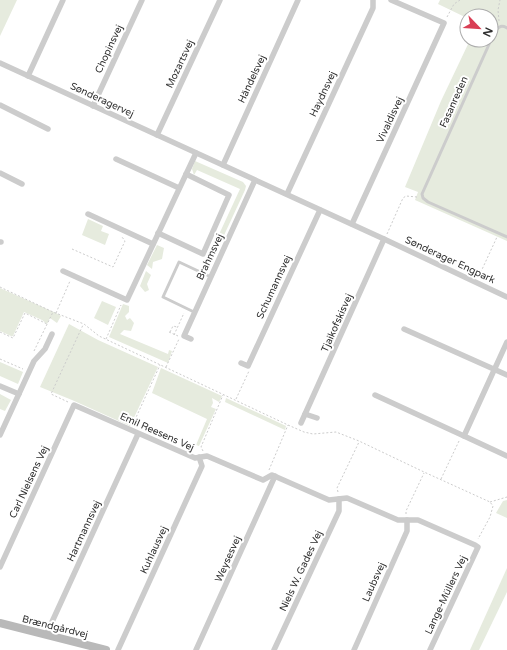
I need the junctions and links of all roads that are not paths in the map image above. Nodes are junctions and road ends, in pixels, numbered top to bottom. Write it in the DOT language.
graph roads {
  1 [pos="64,0"];
  2 [pos="142,0"];
  3 [pos="220,0"];
  4 [pos="298,0"];
  5 [pos="373,0"];
  6 [pos="391,0"];
  7 [pos="507,28"];
  8 [pos="0,63"];
  9 [pos="28,76"];
  10 [pos="0,105"];
  11 [pos="93,106"];
  12 [pos="48,129"];
  13 [pos="157,135"];
  14 [pos="196,153"];
  15 [pos="116,159"];
  16 [pos="222,165"];
  17 [pos="0,173"];
  18 [pos="186,174"];
  19 [pos="255,180"];
  20 [pos="22,184"];
  21 [pos="179,188"];
  22 [pos="287,194"];
  23 [pos="320,210"];
  24 [pos="88,214"];
  25 [pos="352,224"];
  26 [pos="158,233"];
  27 [pos="507,237"];
  28 [pos="384,239"];
  29 [pos="153,244"];
  30 [pos="63,271"];
  31 [pos="211,277"];
  32 [pos="507,297"];
  33 [pos="194,312"];
  34 [pos="404,329"];
  35 [pos="52,334"];
  36 [pos="191,339"];
  37 [pos="507,342"];
  38 [pos="241,362"];
  39 [pos="495,370"];
  40 [pos="507,375"];
  41 [pos="0,386"];
  42 [pos="19,394"];
  43 [pos="375,395"];
  44 [pos="74,405"];
  45 [pos="305,414"];
  46 [pos="317,418"];
  47 [pos="301,423"];
  48 [pos="138,434"];
  49 [pos="0,435"];
  50 [pos="464,436"];
  51 [pos="507,456"];
  52 [pos="199,457"];
  53 [pos="274,476"];
  54 [pos="338,499"];
  55 [pos="407,520"];
  56 [pos="0,567"];
  57 [pos="0,623"];
  58 [pos="46,635"];
  59 [pos="106,650"];
  60 [pos="118,650"];
  61 [pos="196,650"];
  62 [pos="274,650"];
  63 [pos="354,650"];
  64 [pos="430,650"];
  1 -- 9 [label="street"];
  2 -- 11 [label="street, Chopinsvej"];
  3 -- 13 [label="street, Mozartsvej"];
  4 -- 16 [label="street, Händelsvej"];
  5 -- 22 [label="street, Haydnsvej"];
  6 -- 25 [label="street, Vivaldisvej"];
  7 -- 27 [label="lane, Fasanreden"];
  8 -- 9 [label="street, Sønderagervej"];
  9 -- 11 [label="street, Sønderagervej"];
  10 -- 12 [label="street"];
  11 -- 13 [label="street, Sønderagervej"];
  13 -- 14 [label="street, Sønderagervej"];
  14 -- 16 [label="street, Sønderagervej"];
  14 -- 18 [label="street"];
  15 -- 21 [label="street"];
  16 -- 19 [label="street, Sønderagervej"];
  17 -- 20 [label="street"];
  18 -- 21 [label="street"];
  18 -- 26 [label="street"];
  19 -- 22 [label="street, Sønderagervej"];
  19 -- 31 [label="street, Brahmsvej"];
  21 -- 26 [label="street"];
  22 -- 23 [label="street, Sønderagervej"];
  23 -- 25 [label="street, Sønderagervej"];
  23 -- 38 [label="street, Schumannsvej"];
  24 -- 29 [label="street"];
  25 -- 28 [label="street, Sønderagervej"];
  26 -- 29 [label="street"];
  28 -- 32 [label="street, Sønderager Engpark"];
  28 -- 45 [label="street, Tjaikofskisvej"];
  29 -- 30 [label="street"];
  31 -- 33 [label="street, Brahmsvej"];
  31 -- 33 [label="lane"];
  33 -- 36 [label="street, Brahmsvej"];
  34 -- 39 [label="street"];
  35 -- 42 [label="street"];
  37 -- 39 [label="street"];
  39 -- 40 [label="street"];
  39 -- 50 [label="street"];
  41 -- 42 [label="street"];
  42 -- 49 [label="street"];
  43 -- 50 [label="street"];
  44 -- 48 [label="street, Emil Reesens Vej"];
  44 -- 56 [label="street, Carl Nielsens Vej"];
  45 -- 46 [label="street"];
  45 -- 47 [label="street, Tjaikofskisvej"];
  48 -- 52 [label="street, Emil Reesens Vej"];
  48 -- 58 [label="street, Hartmannsvej"];
  50 -- 51 [label="street"];
  52 -- 53 [label="street, Emil Reesens Vej"];
  52 -- 60 [label="street, Kuhlausvej"];
  53 -- 54 [label="street"];
  53 -- 61 [label="street, Weysesvej"];
  54 -- 55 [label="street"];
  54 -- 62 [label="street, Niels W. Gades Vej"];
  55 -- 63 [label="street, Laubsvej"];
  55 -- 64 [label="street, Lange-Müllers Vej"];
  57 -- 58 [label="street, Brændgårdvej"];
  58 -- 59 [label="street, Brændgårdvej"];
}
